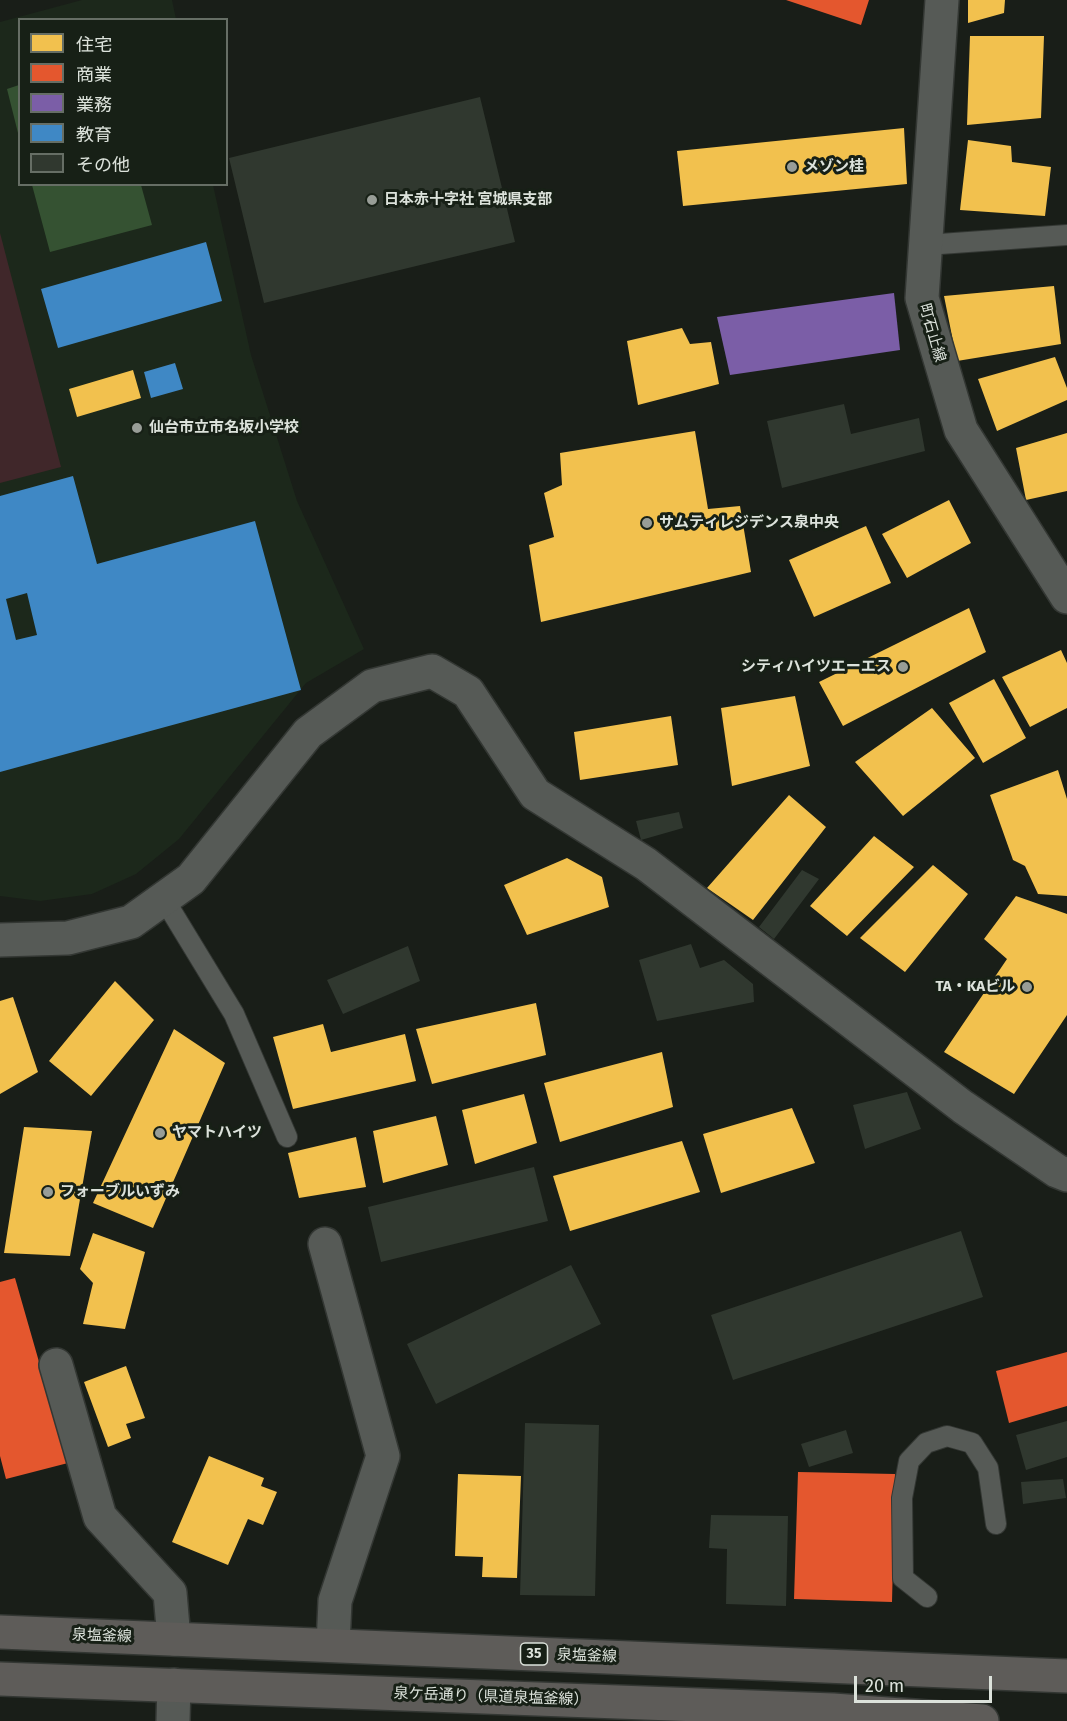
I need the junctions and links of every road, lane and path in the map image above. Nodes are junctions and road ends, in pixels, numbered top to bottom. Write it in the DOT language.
graph roads {
  1 [pos="942,0"];
  2 [pos="1067,236"];
  3 [pos="926,245"];
  4 [pos="1067,597"];
  5 [pos="164,899"];
  6 [pos="0,940"];
  7 [pos="287,1137"];
  8 [pos="1067,1175"];
  9 [pos="324,1244"];
  10 [pos="56,1365"];
  11 [pos="996,1524"];
  12 [pos="927,1597"];
  13 [pos="0,1632"];
  14 [pos="174,1639"];
  15 [pos="333,1645"];
  16 [pos="1067,1676"];
  17 [pos="0,1679"];
  18 [pos="174,1686"];
  19 [pos="173,1721"];
  20 [pos="982,1721"];
  1 -- 3 [label="street, 町石止線"];
  2 -- 3 [label="lane"];
  3 -- 4 [label="street, 町石止線"];
  5 -- 6 [label="street"];
  5 -- 7 [label="lane"];
  5 -- 8 [label="street"];
  9 -- 15 [label="street"];
  10 -- 14 [label="street"];
  11 -- 12 [label="lane"];
  13 -- 14 [label="main road, 泉塩釜線 / 35"];
  14 -- 15 [label="main road, 泉塩釜線 / 35"];
  15 -- 16 [label="main road, 泉塩釜線 / 35"];
  17 -- 18 [label="main road, 泉ケ岳通り（県道泉塩釜線）"];
  18 -- 19 [label="street"];
  18 -- 20 [label="main road, 泉ケ岳通り（県道泉塩釜線）"];
}
